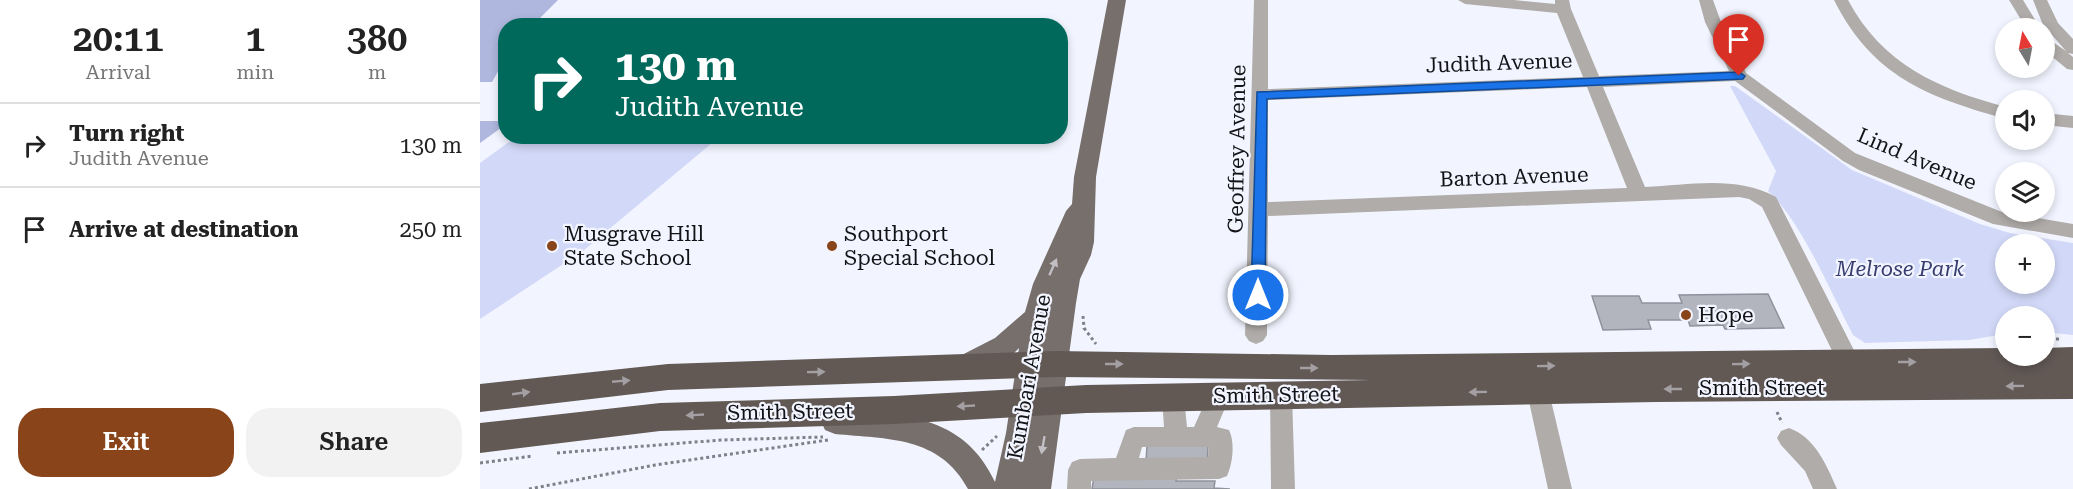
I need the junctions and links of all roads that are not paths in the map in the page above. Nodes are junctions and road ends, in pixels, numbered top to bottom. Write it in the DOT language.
graph roads {
  1 [pos="1117,0"];
  2 [pos="1262,0"];
  3 [pos="1465,0"];
  4 [pos="1706,0"];
  5 [pos="1841,0"];
  6 [pos="2016,0"];
  7 [pos="2040,0"];
  8 [pos="1563,4"];
  9 [pos="2027,18"];
  10 [pos="2073,49"];
  11 [pos="2055,50"];
  12 [pos="2073,65"];
  13 [pos="1739,76"];
  14 [pos="1593,82"];
  15 [pos="1261,95"];
  16 [pos="1995,110"];
  17 [pos="2055,120"];
  18 [pos="2073,122"];
  19 [pos="1639,195"];
  20 [pos="1083,201"];
  21 [pos="1259,209"];
  22 [pos="2073,231"];
  23 [pos="1036,318"];
  24 [pos="1256,335"];
  25 [pos="2073,360"];
  26 [pos="1849,362"];
  27 [pos="1042,364"];
  28 [pos="961,368"];
  29 [pos="2073,386"];
  30 [pos="1538,392"];
  31 [pos="1281,395"];
  32 [pos="1219,396"];
  33 [pos="1173,397"];
  34 [pos="480,398"];
  35 [pos="1037,401"];
  36 [pos="754,413"];
  37 [pos="1201,436"];
  38 [pos="1176,437"];
  39 [pos="480,438"];
  40 [pos="1789,438"];
  41 [pos="1124,470"];
  42 [pos="983,489"];
  43 [pos="1008,489"];
  44 [pos="1036,489"];
  45 [pos="1079,489"];
  46 [pos="1283,489"];
  47 [pos="1560,489"];
  48 [pos="1825,489"];
  1 -- 20 [label="main road, Kumbari Avenue"];
  2 -- 15 [label="street, Geoffrey Avenue"];
  3 -- 8 [label="street"];
  4 -- 13 [label="street, Lind Avenue"];
  5 -- 16 [label="street"];
  6 -- 9 [label="street"];
  7 -- 10 [label="street"];
  8 -- 14 [label="street"];
  11 -- 12 [label="street"];
  13 -- 14 [label="street, Judith Avenue"];
  13 -- 22 [label="street, Lind Avenue"];
  14 -- 15 [label="street, Judith Avenue"];
  14 -- 19 [label="street"];
  15 -- 21 [label="street, Geoffrey Avenue"];
  17 -- 18 [label="street"];
  19 -- 21 [label="street, Barton Avenue"];
  19 -- 26 [label="street, Barton Avenue"];
  23 -- 20 [label="main road, Kumbari Avenue, one-way"];
  20 -- 27 [label="main road, Kumbari Avenue"];
  21 -- 24 [label="street, Geoffrey Avenue"];
  23 -- 27 [label="main road, Kumbari Avenue"];
  23 -- 28 [label="main road"];
  26 -- 25 [label="highway, Smith Street, one-way"];
  27 -- 26 [label="highway, Smith Street, one-way"];
  27 -- 28 [label="highway, Smith Street"];
  27 -- 35 [label="main road, Kumbari Avenue"];
  34 -- 28 [label="highway, Smith Street, one-way"];
  29 -- 30 [label="highway, Smith Street, one-way"];
  30 -- 31 [label="highway, Smith Street, one-way"];
  30 -- 47 [label="street"];
  31 -- 32 [label="highway, Smith Street"];
  31 -- 46 [label="street"];
  32 -- 33 [label="highway, Smith Street"];
  32 -- 37 [label="street"];
  33 -- 35 [label="highway, Smith Street"];
  33 -- 38 [label="street"];
  35 -- 36 [label="highway, Smith Street, one-way"];
  35 -- 43 [label="main road, Kumbari Avenue"];
  35 -- 44 [label="main road, Kumbari Avenue, one-way"];
  36 -- 39 [label="highway, Smith Street, one-way"];
  36 -- 42 [label="main road"];
  37 -- 38 [label="street"];
  37 -- 41 [label="street"];
  38 -- 41 [label="street"];
  40 -- 48 [label="street"];
  41 -- 45 [label="street"];
}
